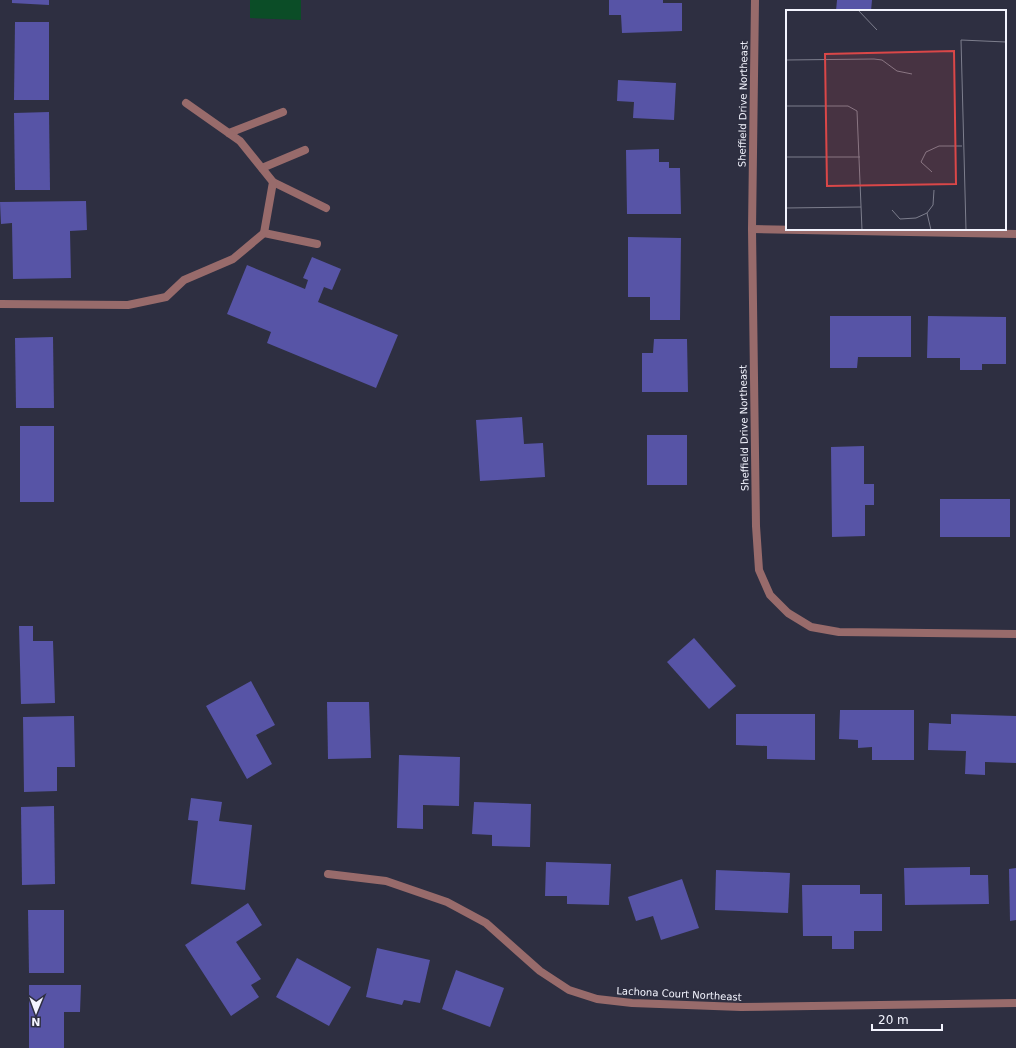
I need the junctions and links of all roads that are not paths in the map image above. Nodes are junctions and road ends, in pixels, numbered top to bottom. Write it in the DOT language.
graph roads {
  1 [pos="755,0"];
  2 [pos="186,103"];
  3 [pos="283,112"];
  4 [pos="229,133"];
  5 [pos="305,150"];
  6 [pos="262,168"];
  7 [pos="273,182"];
  8 [pos="326,208"];
  9 [pos="752,228"];
  10 [pos="786,229"];
  11 [pos="840,230"];
  12 [pos="264,233"];
  13 [pos="1016,234"];
  14 [pos="317,244"];
  15 [pos="0,304"];
  16 [pos="1016,634"];
  17 [pos="328,874"];
  18 [pos="1016,1003"];
  1 -- 9 [label="street, Sheffield Drive Northeast"];
  2 -- 4 [label="street"];
  3 -- 4 [label="street"];
  4 -- 6 [label="street"];
  5 -- 6 [label="street"];
  6 -- 7 [label="street"];
  7 -- 8 [label="street"];
  7 -- 12 [label="street"];
  9 -- 10 [label="street"];
  9 -- 16 [label="street, Sheffield Drive Northeast"];
  11 -- 13 [label="street"];
  12 -- 14 [label="street"];
  12 -- 15 [label="street"];
  17 -- 18 [label="street, Lachona Court Northeast"];
}
